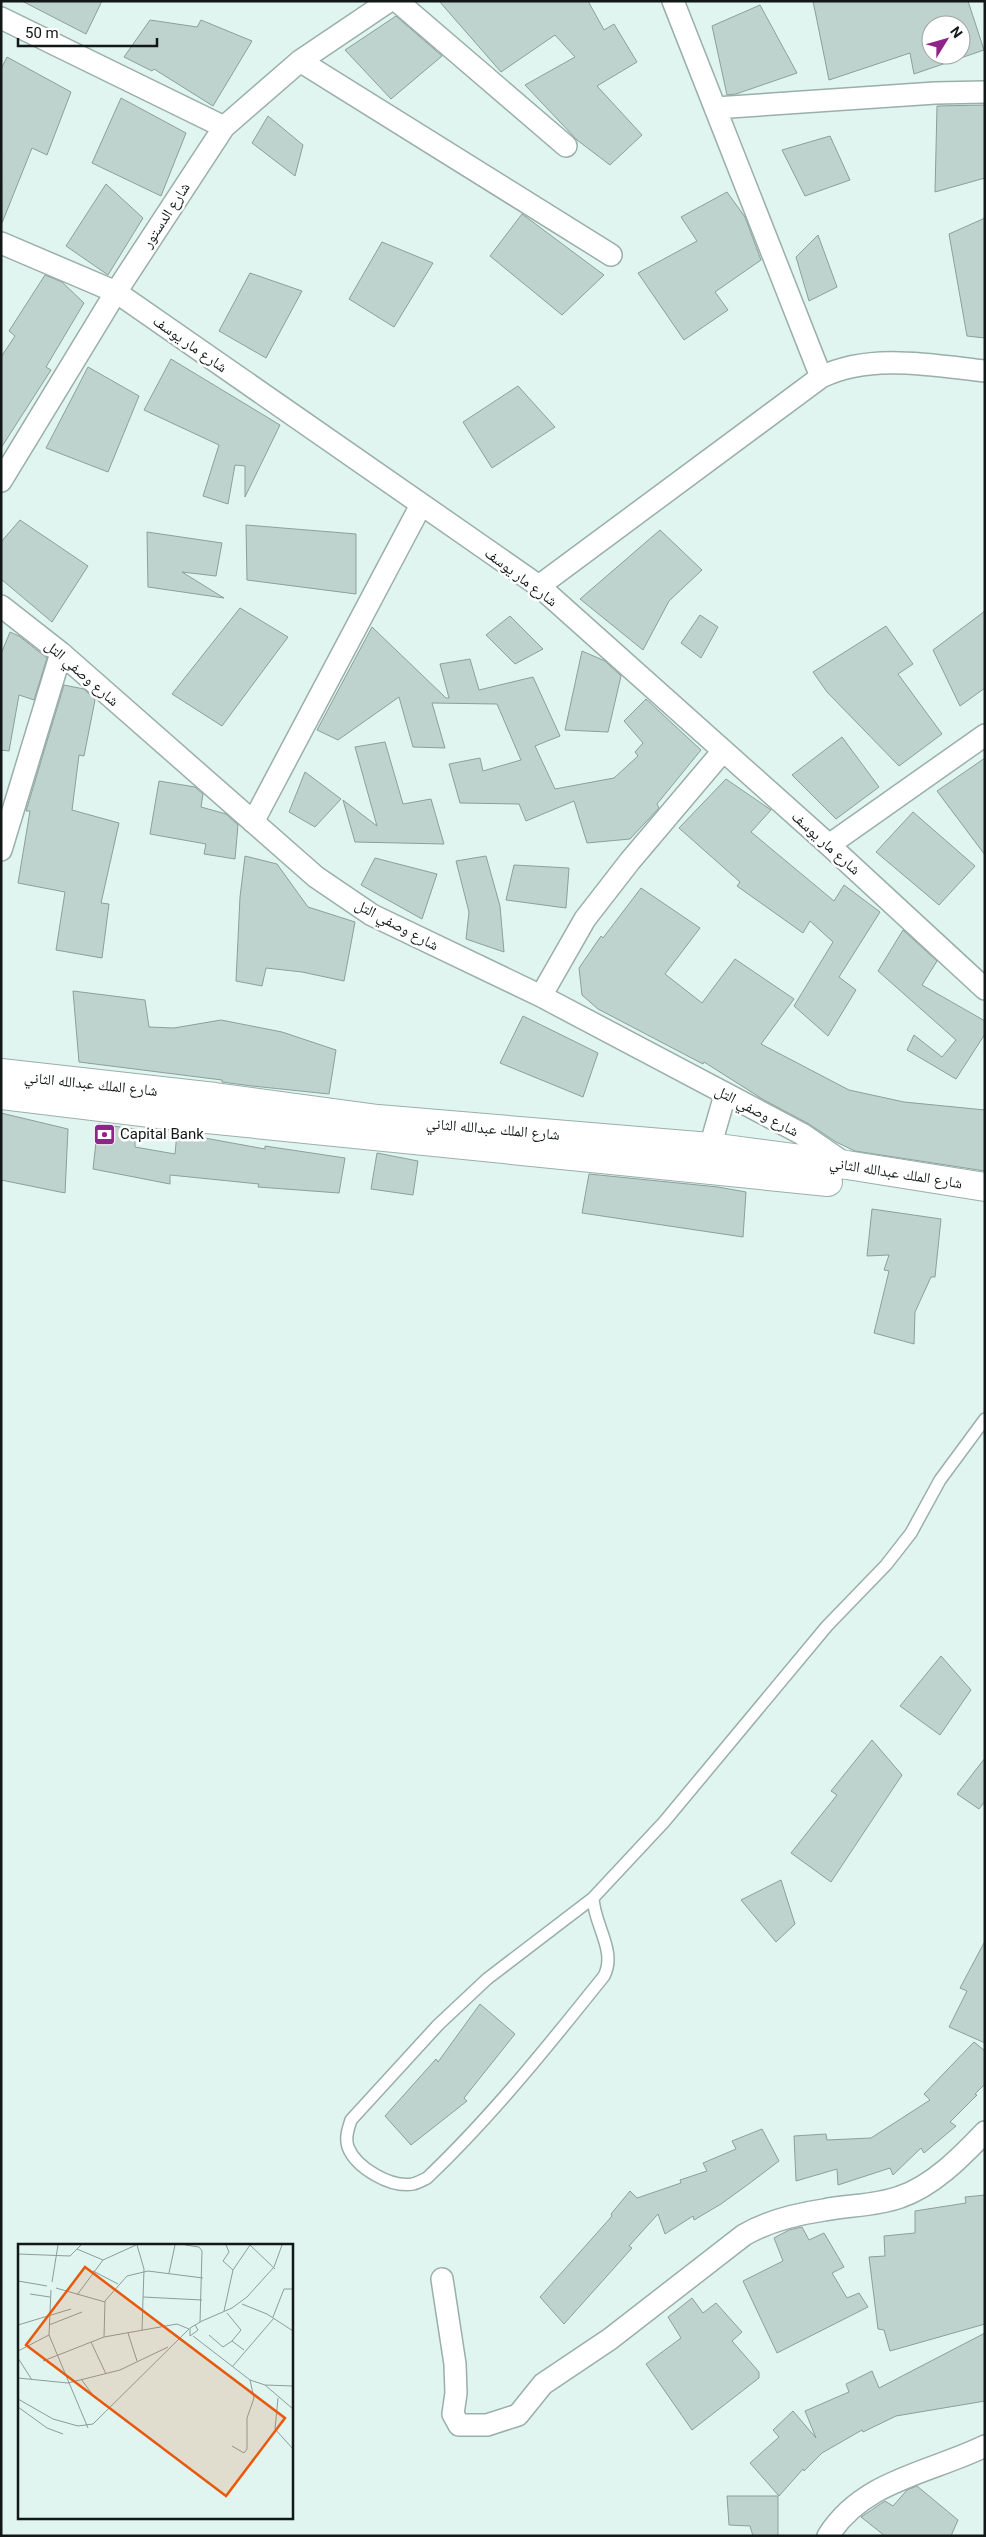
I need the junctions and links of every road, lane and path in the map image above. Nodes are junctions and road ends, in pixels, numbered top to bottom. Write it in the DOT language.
graph roads {
  1 [pos="389,1"];
  2 [pos="397,1"];
  3 [pos="679,2"];
  4 [pos="1,18"];
  5 [pos="300,61"];
  6 [pos="985,92"];
  7 [pos="715,108"];
  8 [pos="224,127"];
  9 [pos="566,146"];
  10 [pos="1,243"];
  11 [pos="611,255"];
  12 [pos="116,292"];
  13 [pos="985,371"];
  14 [pos="821,376"];
  15 [pos="1,480"];
  16 [pos="421,505"];
  17 [pos="539,586"];
  18 [pos="1,606"];
  19 [pos="61,653"];
  20 [pos="985,735"];
  21 [pos="723,751"];
  22 [pos="253,822"];
  23 [pos="829,845"];
  24 [pos="1,850"];
  25 [pos="985,989"];
  26 [pos="541,996"];
  27 [pos="1,1073"];
  28 [pos="1,1095"];
  29 [pos="725,1095"];
  30 [pos="710,1147"];
  31 [pos="847,1165"];
  32 [pos="985,1187"];
  33 [pos="985,1203"];
  34 [pos="985,1420"];
  35 [pos="593,1898"];
  36 [pos="985,2132"];
  37 [pos="442,2279"];
  38 [pos="985,2446"];
  39 [pos="828,2536"];
  1 -- 5 [label="street, شارع الدستور"];
  2 -- 9 [label="street"];
  3 -- 7 [label="street"];
  4 -- 8 [label="street"];
  5 -- 8 [label="street, شارع الدستور"];
  5 -- 11 [label="street"];
  6 -- 7 [label="street"];
  7 -- 14 [label="street"];
  8 -- 12 [label="street, شارع الدستور"];
  10 -- 12 [label="street, شارع مار يوسف"];
  12 -- 15 [label="street, شارع الدستور"];
  12 -- 16 [label="street, شارع مار يوسف"];
  13 -- 14 [label="street"];
  14 -- 17 [label="street"];
  16 -- 17 [label="street, شارع مار يوسف"];
  16 -- 22 [label="street"];
  17 -- 21 [label="street, شارع مار يوسف"];
  18 -- 19 [label="street, شارع وصفي التل"];
  19 -- 22 [label="street, شارع وصفي التل"];
  19 -- 24 [label="street"];
  20 -- 23 [label="street"];
  21 -- 23 [label="street, شارع مار يوسف"];
  21 -- 26 [label="street"];
  22 -- 26 [label="street, شارع وصفي التل"];
  23 -- 25 [label="street, شارع مار يوسف"];
  26 -- 29 [label="street, شارع وصفي التل"];
  27 -- 30 [label="main road, شارع الملك عبدالله الثاني"];
  28 -- 33 [label="main road, شارع الملك عبدالله الثاني"];
  29 -- 30 [label="street"];
  29 -- 31 [label="street, شارع وصفي التل"];
  30 -- 31 [label="main road, شارع الملك عبدالله الثاني"];
  31 -- 32 [label="main road, شارع الملك عبدالله الثاني"];
  34 -- 35 [label="lane"];
  35 -- 35 [label="lane"];
  36 -- 37 [label="street"];
  38 -- 39 [label="street"];
}
